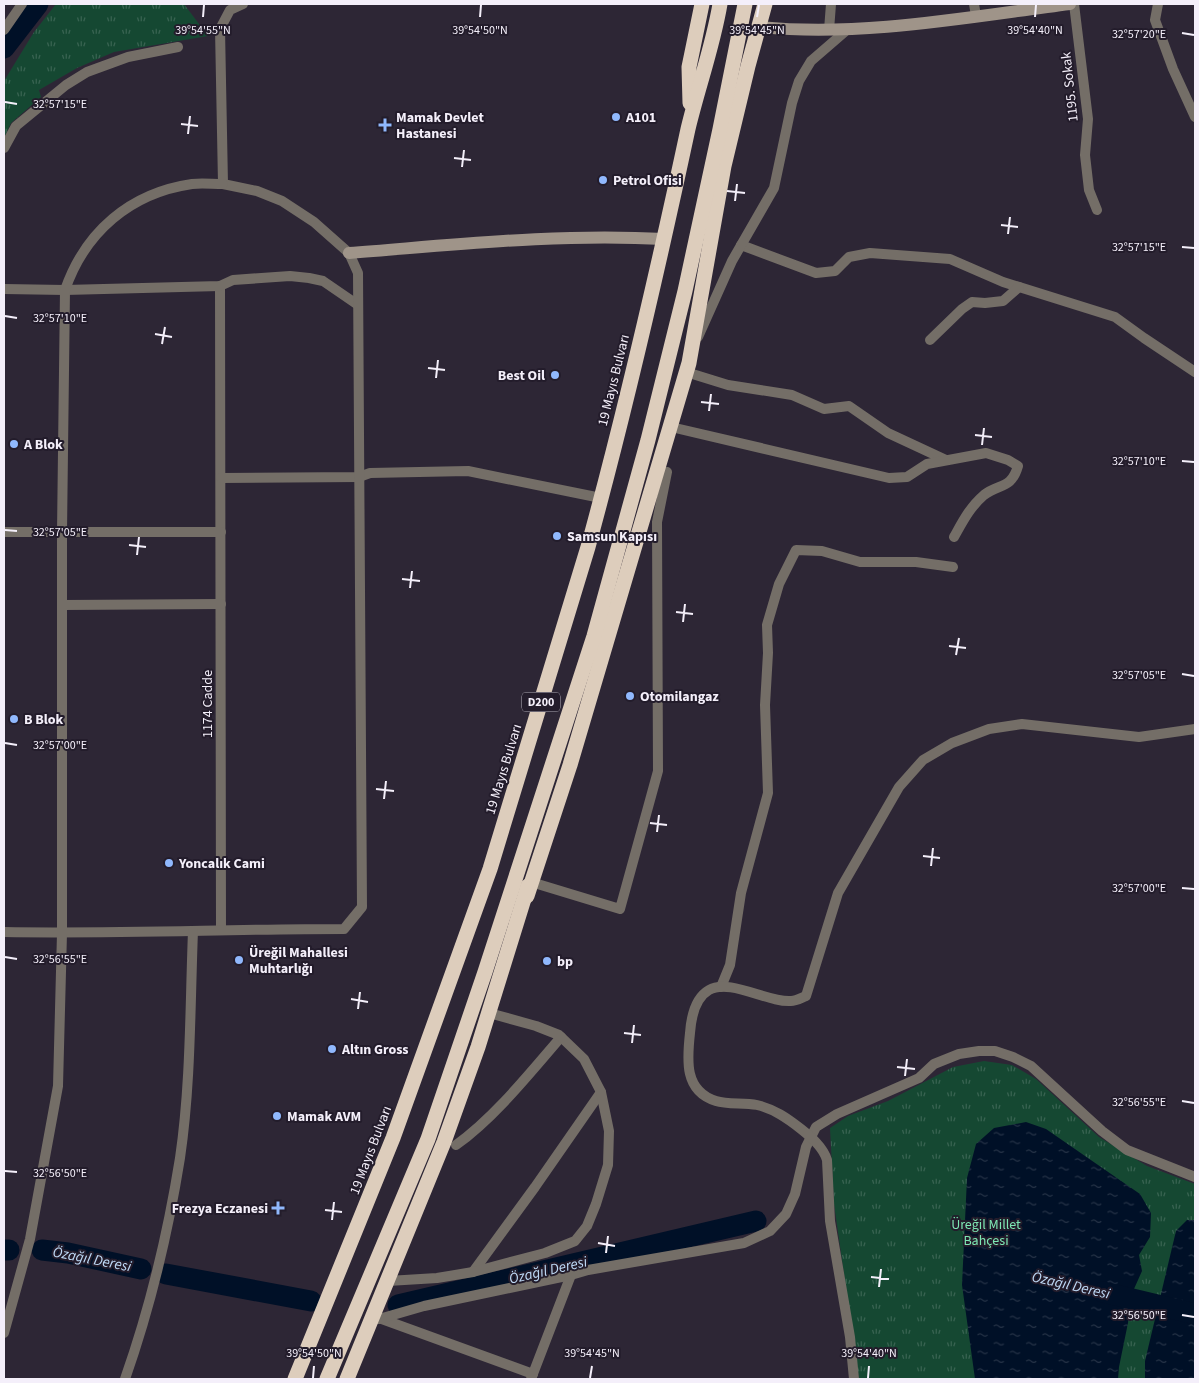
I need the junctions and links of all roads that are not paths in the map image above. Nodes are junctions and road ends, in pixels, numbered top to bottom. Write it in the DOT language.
graph roads {
  1 [pos="22,4"];
  2 [pos="243,4"];
  3 [pos="702,4"];
  4 [pos="720,4"];
  5 [pos="745,4"];
  6 [pos="765,4"];
  7 [pos="831,4"];
  8 [pos="1072,4"];
  9 [pos="1158,4"];
  10 [pos="975,10"];
  11 [pos="760,27"];
  12 [pos="848,29"];
  13 [pos="4,30"];
  14 [pos="829,30"];
  15 [pos="178,47"];
  16 [pos="1195,116"];
  17 [pos="690,123"];
  18 [pos="4,148"];
  19 [pos="222,184"];
  20 [pos="1097,210"];
  21 [pos="664,239"];
  22 [pos="741,245"];
  23 [pos="349,253"];
  24 [pos="220,286"];
  25 [pos="1019,287"];
  26 [pos="4,289"];
  27 [pos="64,290"];
  28 [pos="358,304"];
  29 [pos="930,340"];
  30 [pos="690,354"];
  31 [pos="686,372"];
  32 [pos="1195,372"];
  33 [pos="671,427"];
  34 [pos="946,460"];
  35 [pos="667,472"];
  36 [pos="359,477"];
  37 [pos="221,478"];
  38 [pos="601,498"];
  39 [pos="4,532"];
  40 [pos="62,532"];
  41 [pos="221,532"];
  42 [pos="954,537"];
  43 [pos="953,567"];
  44 [pos="62,604"];
  45 [pos="220,604"];
  46 [pos="1195,729"];
  47 [pos="550,772"];
  48 [pos="529,889"];
  49 [pos="221,929"];
  50 [pos="193,931"];
  51 [pos="4,932"];
  52 [pos="62,933"];
  53 [pos="721,987"];
  54 [pos="489,1013"];
  55 [pos="562,1037"];
  56 [pos="601,1092"];
  57 [pos="811,1137"];
  58 [pos="456,1145"];
  59 [pos="1195,1177"];
  60 [pos="473,1272"];
  61 [pos="571,1275"];
  62 [pos="388,1281"];
  63 [pos="376,1318"];
  64 [pos="4,1333"];
  65 [pos="342,1344"];
  66 [pos="348,1377"];
  67 [pos="532,1377"];
  68 [pos="125,1379"];
  69 [pos="296,1379"];
  70 [pos="327,1379"];
  71 [pos="854,1379"];
  1 -- 13 [label="street"];
  2 -- 19 [label="street"];
  3 -- 17 [label="highway"];
  4 -- 17 [label="highway, 19 Mayıs Bulvarı / D200"];
  5 -- 47 [label="highway, D200"];
  6 -- 11 [label="highway"];
  7 -- 14 [label="street"];
  8 -- 10 [label="street"];
  8 -- 20 [label="street, 1195. Sokak"];
  9 -- 16 [label="street"];
  10 -- 12 [label="street"];
  11 -- 14 [label="street"];
  11 -- 30 [label="highway"];
  12 -- 14 [label="street"];
  12 -- 22 [label="street"];
  15 -- 18 [label="street"];
  17 -- 21 [label="highway, 19 Mayıs Bulvarı / D200"];
  19 -- 23 [label="street"];
  19 -- 27 [label="street"];
  21 -- 23 [label="street"];
  21 -- 38 [label="highway, 19 Mayıs Bulvarı / D200"];
  22 -- 25 [label="street"];
  22 -- 30 [label="street"];
  23 -- 28 [label="street"];
  24 -- 27 [label="street"];
  24 -- 28 [label="street"];
  24 -- 37 [label="street, 1174 Cadde"];
  25 -- 29 [label="street"];
  25 -- 32 [label="street"];
  26 -- 27 [label="street"];
  27 -- 40 [label="street"];
  28 -- 36 [label="street"];
  30 -- 31 [label="highway"];
  31 -- 33 [label="highway"];
  31 -- 34 [label="street"];
  33 -- 34 [label="street"];
  33 -- 48 [label="highway"];
  34 -- 42 [label="street"];
  35 -- 48 [label="street"];
  36 -- 37 [label="street"];
  36 -- 38 [label="street"];
  36 -- 49 [label="street"];
  37 -- 41 [label="street, 1174 Cadde"];
  38 -- 69 [label="highway, 19 Mayıs Bulvarı / D200"];
  39 -- 40 [label="street"];
  40 -- 41 [label="street"];
  40 -- 44 [label="street"];
  41 -- 45 [label="street, 1174 Cadde"];
  43 -- 53 [label="street"];
  44 -- 45 [label="street"];
  44 -- 52 [label="street"];
  45 -- 49 [label="street, 1174 Cadde"];
  46 -- 53 [label="street"];
  47 -- 48 [label="highway"];
  47 -- 65 [label="highway, D200"];
  48 -- 54 [label="highway"];
  49 -- 50 [label="street"];
  50 -- 52 [label="street"];
  50 -- 68 [label="street"];
  51 -- 52 [label="street"];
  52 -- 64 [label="street"];
  53 -- 57 [label="street"];
  54 -- 55 [label="street"];
  54 -- 62 [label="highway"];
  55 -- 56 [label="street"];
  55 -- 58 [label="street"];
  56 -- 60 [label="street"];
  56 -- 60 [label="street"];
  57 -- 59 [label="street"];
  57 -- 61 [label="street"];
  57 -- 71 [label="street"];
  60 -- 62 [label="street"];
  61 -- 63 [label="street"];
  61 -- 67 [label="street"];
  62 -- 63 [label="highway"];
  63 -- 66 [label="highway"];
  63 -- 67 [label="street"];
  65 -- 66 [label="highway"];
  65 -- 70 [label="highway, D200"];
}
